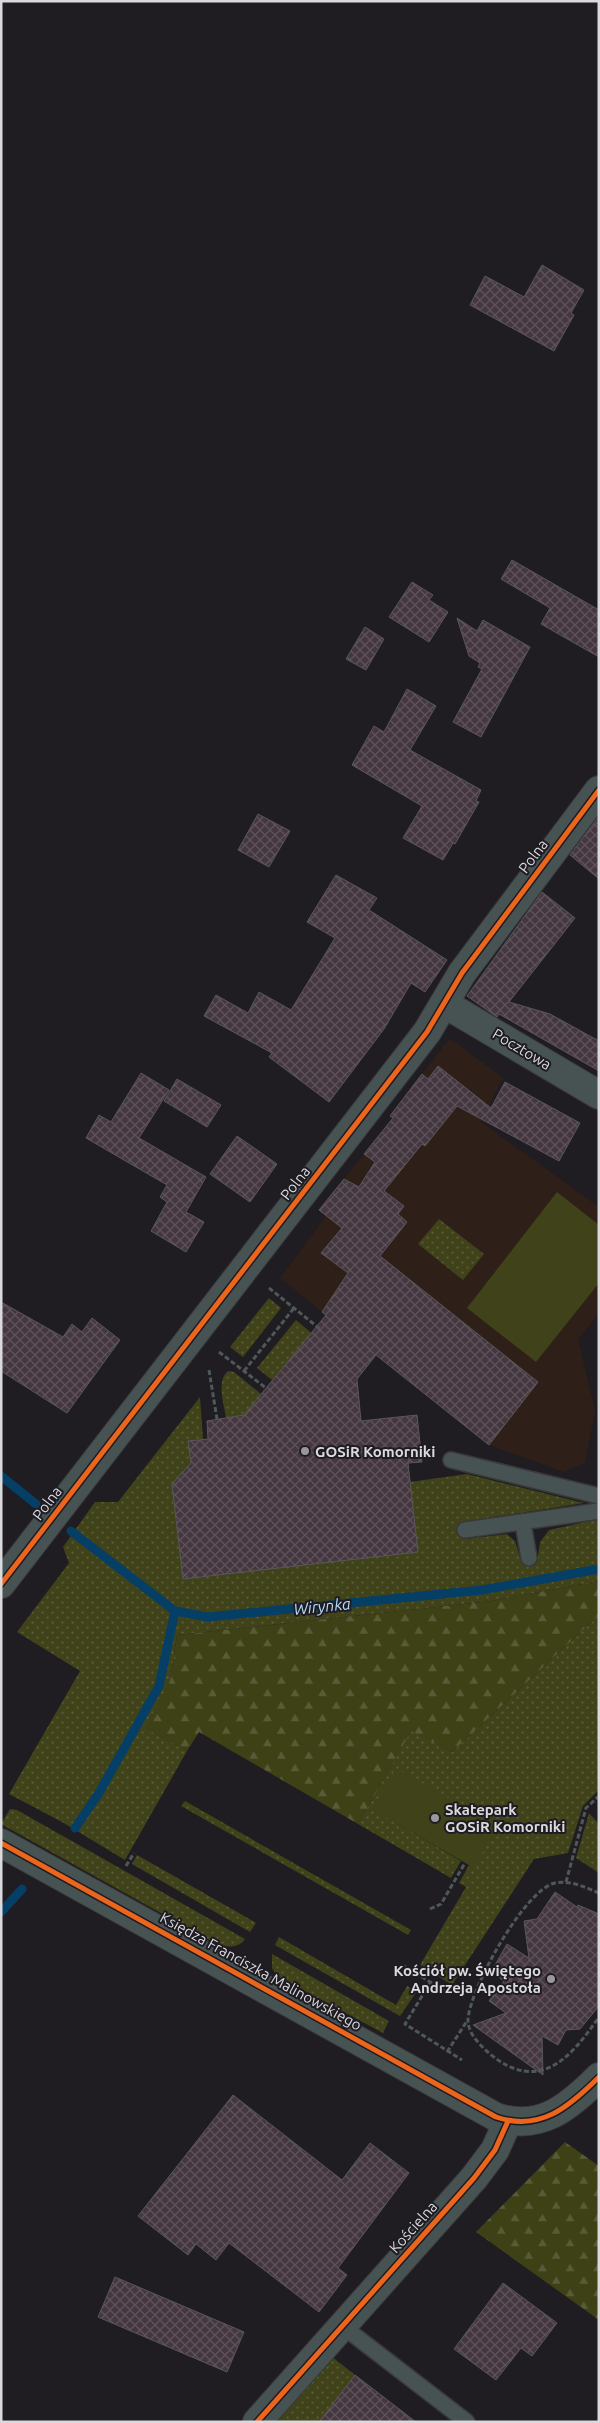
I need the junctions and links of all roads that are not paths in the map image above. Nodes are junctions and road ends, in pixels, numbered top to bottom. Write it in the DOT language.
graph roads {
  1 [pos="599,790"];
  2 [pos="445,1004"];
  3 [pos="599,1095"];
  4 [pos="451,1460"];
  5 [pos="599,1496"];
  6 [pos="599,1511"];
  7 [pos="523,1523"];
  8 [pos="465,1530"];
  9 [pos="529,1558"];
  10 [pos="1,1584"];
  11 [pos="1,1842"];
  12 [pos="599,2077"];
  13 [pos="508,2121"];
  14 [pos="342,2325"];
  15 [pos="257,2422"];
  16 [pos="468,2422"];
  1 -- 2 [label="street, Polna"];
  2 -- 3 [label="street, Pocztowa"];
  2 -- 10 [label="street, Polna"];
  4 -- 5 [label="lane"];
  6 -- 7 [label="lane"];
  7 -- 8 [label="lane"];
  7 -- 9 [label="lane"];
  11 -- 13 [label="street, Księdza Franciszka Malinowskiego"];
  12 -- 13 [label="street"];
  13 -- 14 [label="street, Kościelna"];
  14 -- 15 [label="street, Kościelna"];
  14 -- 16 [label="lane"];
}
